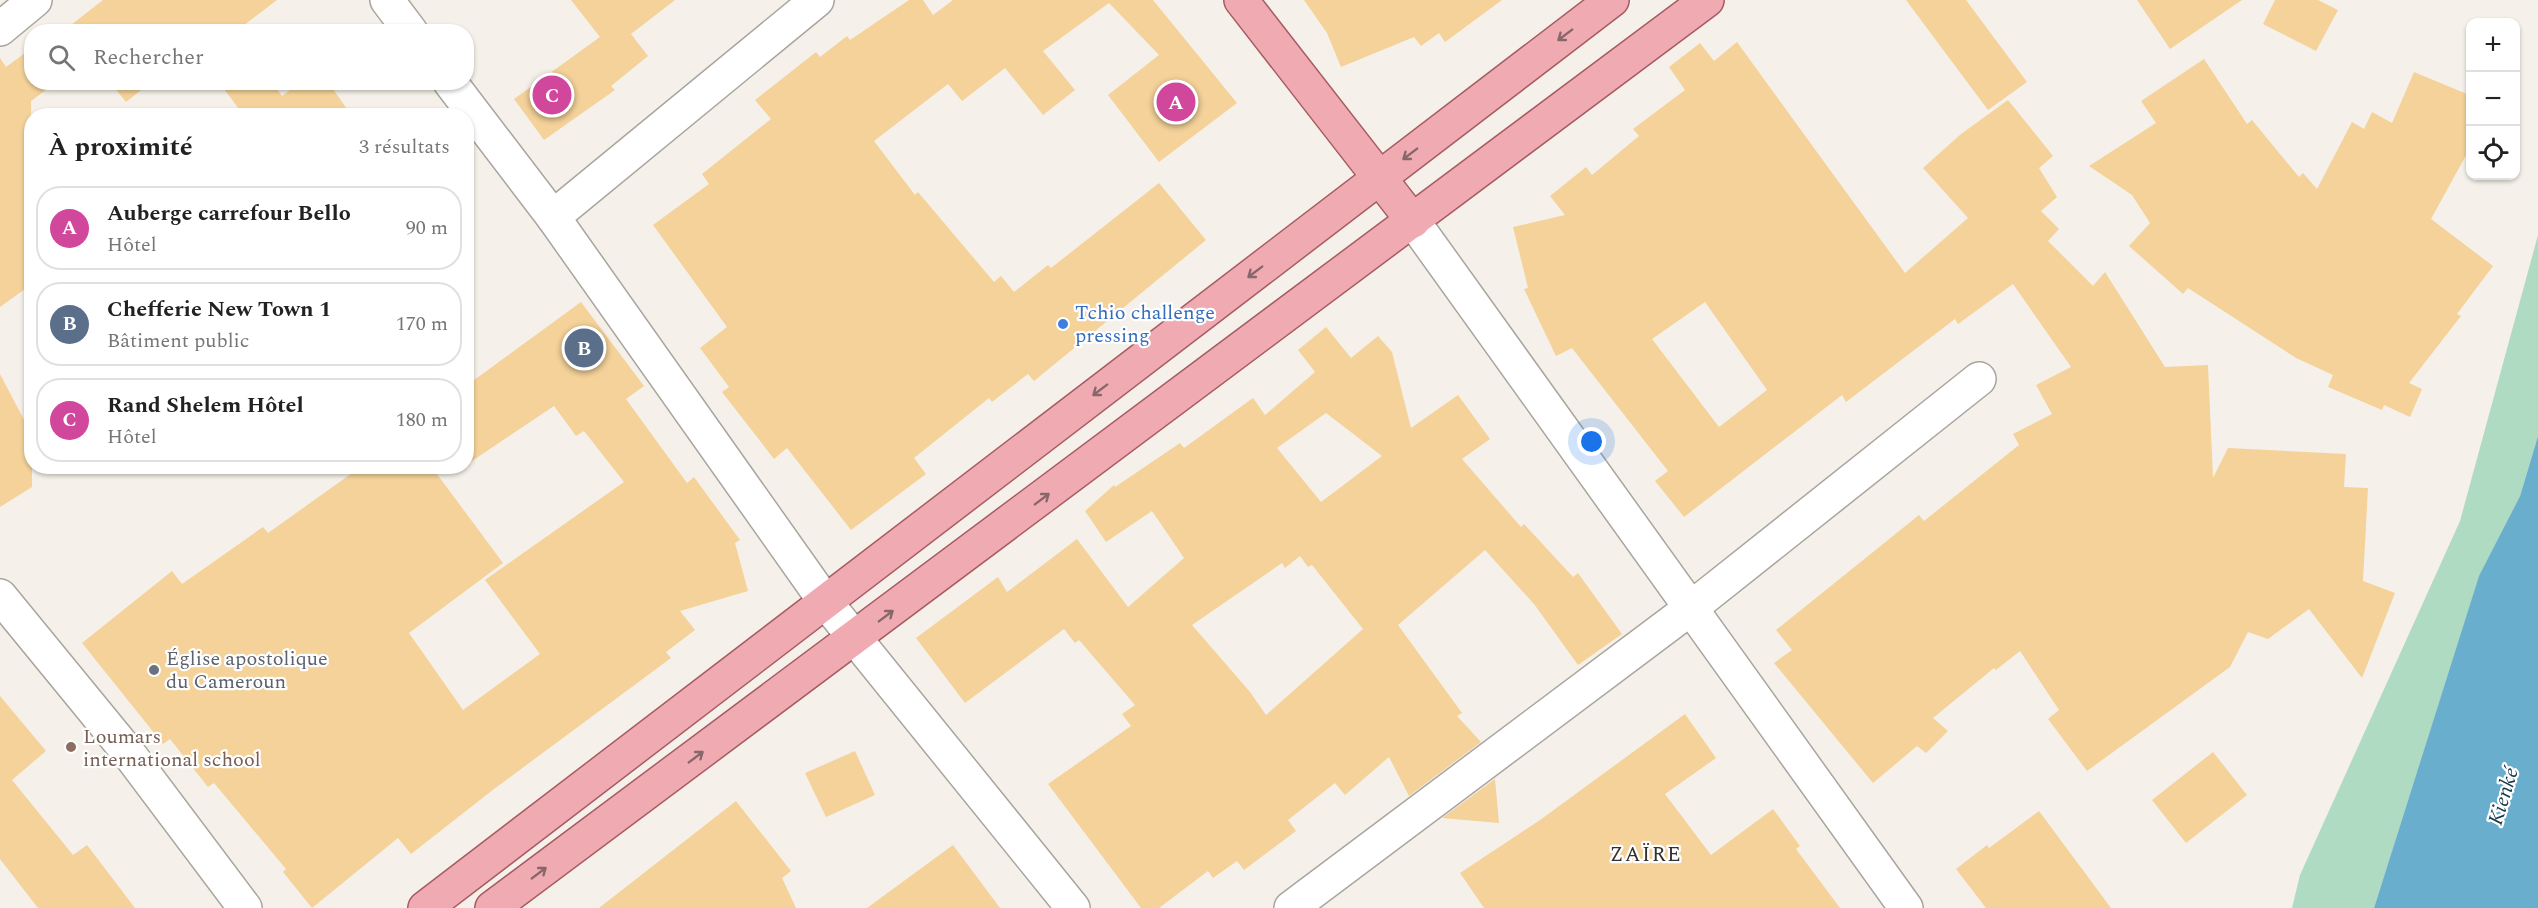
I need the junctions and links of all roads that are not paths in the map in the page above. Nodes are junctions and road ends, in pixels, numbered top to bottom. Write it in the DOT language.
graph roads {
  1 [pos="35,0"];
  2 [pos="387,0"];
  3 [pos="817,0"];
  4 [pos="1242,0"];
  5 [pos="1612,0"];
  6 [pos="1707,0"];
  7 [pos="405,24"];
  8 [pos="0,29"];
  9 [pos="456,90"];
  10 [pos="470,108"];
  11 [pos="474,113"];
  12 [pos="1378,179"];
  13 [pos="553,217"];
  14 [pos="1413,221"];
  15 [pos="1979,379"];
  16 [pos="0,596"];
  17 [pos="824,600"];
  18 [pos="1691,608"];
  19 [pos="855,638"];
  20 [pos="245,908"];
  21 [pos="425,908"];
  22 [pos="492,908"];
  23 [pos="1073,908"];
  24 [pos="1291,908"];
  25 [pos="1906,908"];
  1 -- 8 [label="street"];
  2 -- 7 [label="street"];
  3 -- 13 [label="street"];
  4 -- 12 [label="main road"];
  5 -- 12 [label="main road, one-way"];
  6 -- 14 [label="main road"];
  9 -- 10 [label="street"];
  11 -- 13 [label="street"];
  12 -- 14 [label="main road"];
  12 -- 17 [label="main road, one-way"];
  13 -- 17 [label="street"];
  14 -- 18 [label="street"];
  19 -- 14 [label="main road, one-way"];
  15 -- 18 [label="street"];
  16 -- 20 [label="street"];
  17 -- 19 [label="street"];
  17 -- 21 [label="main road"];
  18 -- 24 [label="street"];
  18 -- 25 [label="street"];
  22 -- 19 [label="main road, one-way"];
  19 -- 23 [label="street"];
}
